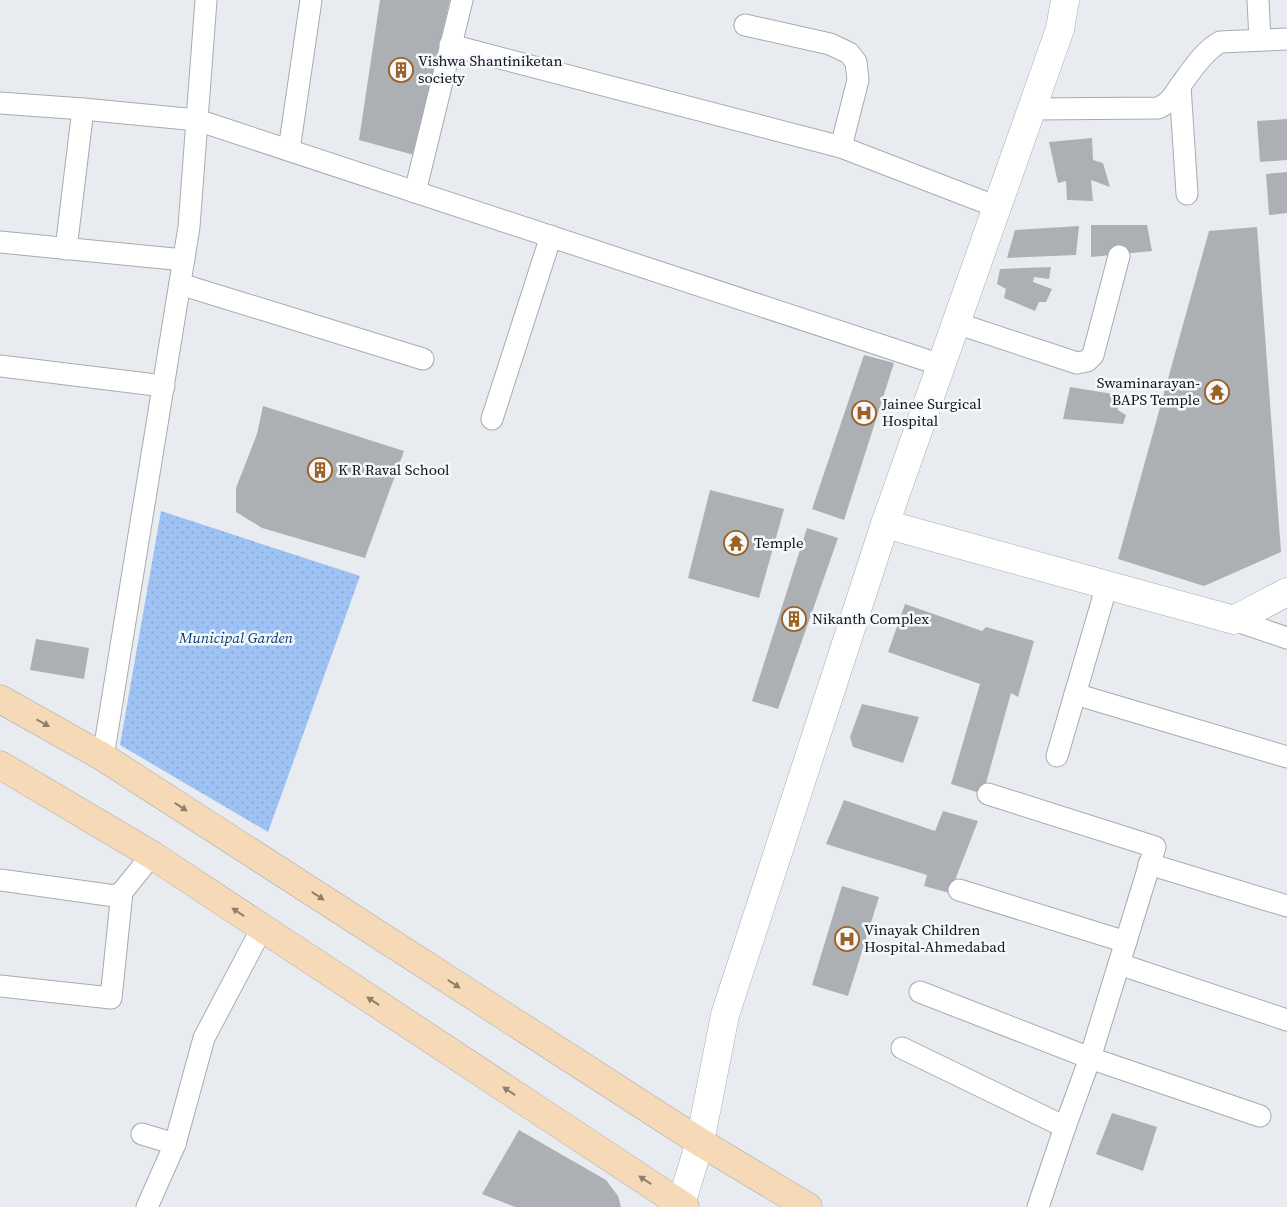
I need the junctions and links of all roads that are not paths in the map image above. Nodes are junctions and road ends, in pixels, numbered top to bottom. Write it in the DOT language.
graph roads {
  1 [pos="206,0"];
  2 [pos="311,0"];
  3 [pos="462,0"];
  4 [pos="1065,0"];
  5 [pos="1258,0"];
  6 [pos="745,25"];
  7 [pos="1287,39"];
  8 [pos="1260,40"];
  9 [pos="450,45"];
  10 [pos="1180,86"];
  11 [pos="0,103"];
  12 [pos="83,109"];
  13 [pos="1032,109"];
  14 [pos="197,120"];
  15 [pos="841,147"];
  16 [pos="289,150"];
  17 [pos="415,192"];
  18 [pos="1186,194"];
  19 [pos="997,207"];
  20 [pos="551,236"];
  21 [pos="0,242"];
  22 [pos="66,249"];
  23 [pos="1119,256"];
  24 [pos="184,260"];
  25 [pos="180,284"];
  26 [pos="956,323"];
  27 [pos="423,359"];
  28 [pos="942,365"];
  29 [pos="0,366"];
  30 [pos="164,386"];
  31 [pos="492,419"];
  32 [pos="885,524"];
  33 [pos="1107,585"];
  34 [pos="1287,592"];
  35 [pos="1234,620"];
  36 [pos="1287,638"];
  37 [pos="1075,694"];
  38 [pos="0,699"];
  39 [pos="1057,756"];
  40 [pos="103,757"];
  41 [pos="1287,758"];
  42 [pos="0,765"];
  43 [pos="988,794"];
  44 [pos="152,855"];
  45 [pos="1150,864"];
  46 [pos="0,880"];
  47 [pos="959,890"];
  48 [pos="122,892"];
  49 [pos="1287,906"];
  50 [pos="262,928"];
  51 [pos="1126,942"];
  52 [pos="1119,964"];
  53 [pos="0,986"];
  54 [pos="920,992"];
  55 [pos="1287,1020"];
  56 [pos="902,1048"];
  57 [pos="1090,1058"];
  58 [pos="1260,1116"];
  59 [pos="1065,1127"];
  60 [pos="142,1134"];
  61 [pos="700,1142"];
  62 [pos="175,1144"];
  63 [pos="682,1206"];
  64 [pos="147,1207"];
  65 [pos="808,1207"];
  66 [pos="1038,1207"];
  1 -- 14 [label="street"];
  2 -- 16 [label="street"];
  3 -- 9 [label="street"];
  4 -- 13 [label="street"];
  5 -- 8 [label="street"];
  6 -- 15 [label="street"];
  7 -- 8 [label="street"];
  8 -- 10 [label="street"];
  9 -- 15 [label="street"];
  9 -- 17 [label="street"];
  10 -- 13 [label="street"];
  10 -- 18 [label="street"];
  11 -- 12 [label="street"];
  12 -- 14 [label="street"];
  12 -- 22 [label="street"];
  13 -- 19 [label="street"];
  14 -- 16 [label="street"];
  14 -- 24 [label="street"];
  15 -- 19 [label="street"];
  16 -- 17 [label="street"];
  17 -- 20 [label="street"];
  19 -- 26 [label="street"];
  20 -- 28 [label="street"];
  20 -- 31 [label="street"];
  21 -- 22 [label="street"];
  22 -- 24 [label="street"];
  23 -- 26 [label="street"];
  24 -- 25 [label="street"];
  25 -- 27 [label="street"];
  25 -- 30 [label="street"];
  26 -- 28 [label="street"];
  28 -- 32 [label="street"];
  29 -- 30 [label="street"];
  30 -- 40 [label="street"];
  32 -- 33 [label="street"];
  32 -- 61 [label="street"];
  33 -- 35 [label="street"];
  33 -- 37 [label="street"];
  34 -- 35 [label="street"];
  35 -- 36 [label="street"];
  37 -- 39 [label="street"];
  37 -- 41 [label="street"];
  38 -- 40 [label="main road, one-way"];
  40 -- 61 [label="main road, one-way"];
  42 -- 44 [label="main road"];
  43 -- 45 [label="street"];
  44 -- 48 [label="street"];
  50 -- 44 [label="main road, one-way"];
  45 -- 49 [label="street"];
  45 -- 51 [label="street"];
  46 -- 48 [label="street"];
  47 -- 51 [label="street"];
  48 -- 53 [label="street"];
  50 -- 62 [label="street"];
  63 -- 50 [label="main road, one-way"];
  51 -- 52 [label="street"];
  52 -- 55 [label="street"];
  52 -- 57 [label="street"];
  54 -- 57 [label="street"];
  56 -- 59 [label="street"];
  57 -- 58 [label="street"];
  57 -- 59 [label="street"];
  59 -- 66 [label="street"];
  60 -- 62 [label="street"];
  61 -- 63 [label="street"];
  61 -- 65 [label="main road"];
  62 -- 64 [label="street"];
}
